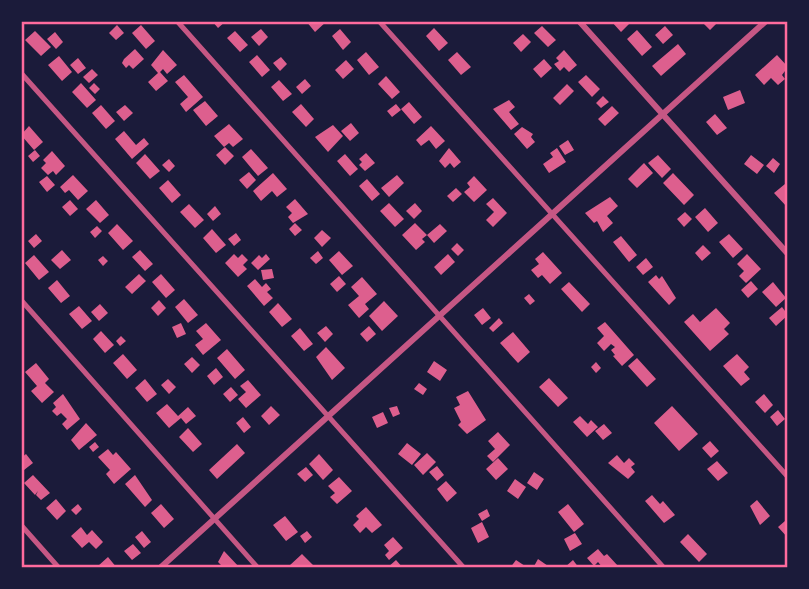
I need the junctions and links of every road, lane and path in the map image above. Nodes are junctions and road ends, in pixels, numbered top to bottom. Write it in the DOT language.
graph roads {
  1 [pos="177,21"];
  2 [pos="379,21"];
  3 [pos="579,21"];
  4 [pos="766,21"];
  5 [pos="21,73"];
  6 [pos="662,114"];
  7 [pos="552,215"];
  8 [pos="788,254"];
  9 [pos="21,300"];
  10 [pos="439,316"];
  11 [pos="328,417"];
  12 [pos="788,477"];
  13 [pos="215,519"];
  14 [pos="21,525"];
  15 [pos="59,568"];
  16 [pos="160,568"];
  17 [pos="258,568"];
  18 [pos="464,568"];
  19 [pos="664,568"];
  1 -- 10 [label="street"];
  2 -- 7 [label="street"];
  3 -- 6 [label="street"];
  4 -- 6 [label="street"];
  5 -- 11 [label="street"];
  6 -- 7 [label="street"];
  6 -- 8 [label="street"];
  7 -- 10 [label="street"];
  7 -- 12 [label="street"];
  9 -- 13 [label="street"];
  10 -- 11 [label="street"];
  10 -- 19 [label="street"];
  11 -- 13 [label="street"];
  11 -- 18 [label="street"];
  13 -- 16 [label="street"];
  13 -- 17 [label="street"];
  14 -- 15 [label="street"];
}
